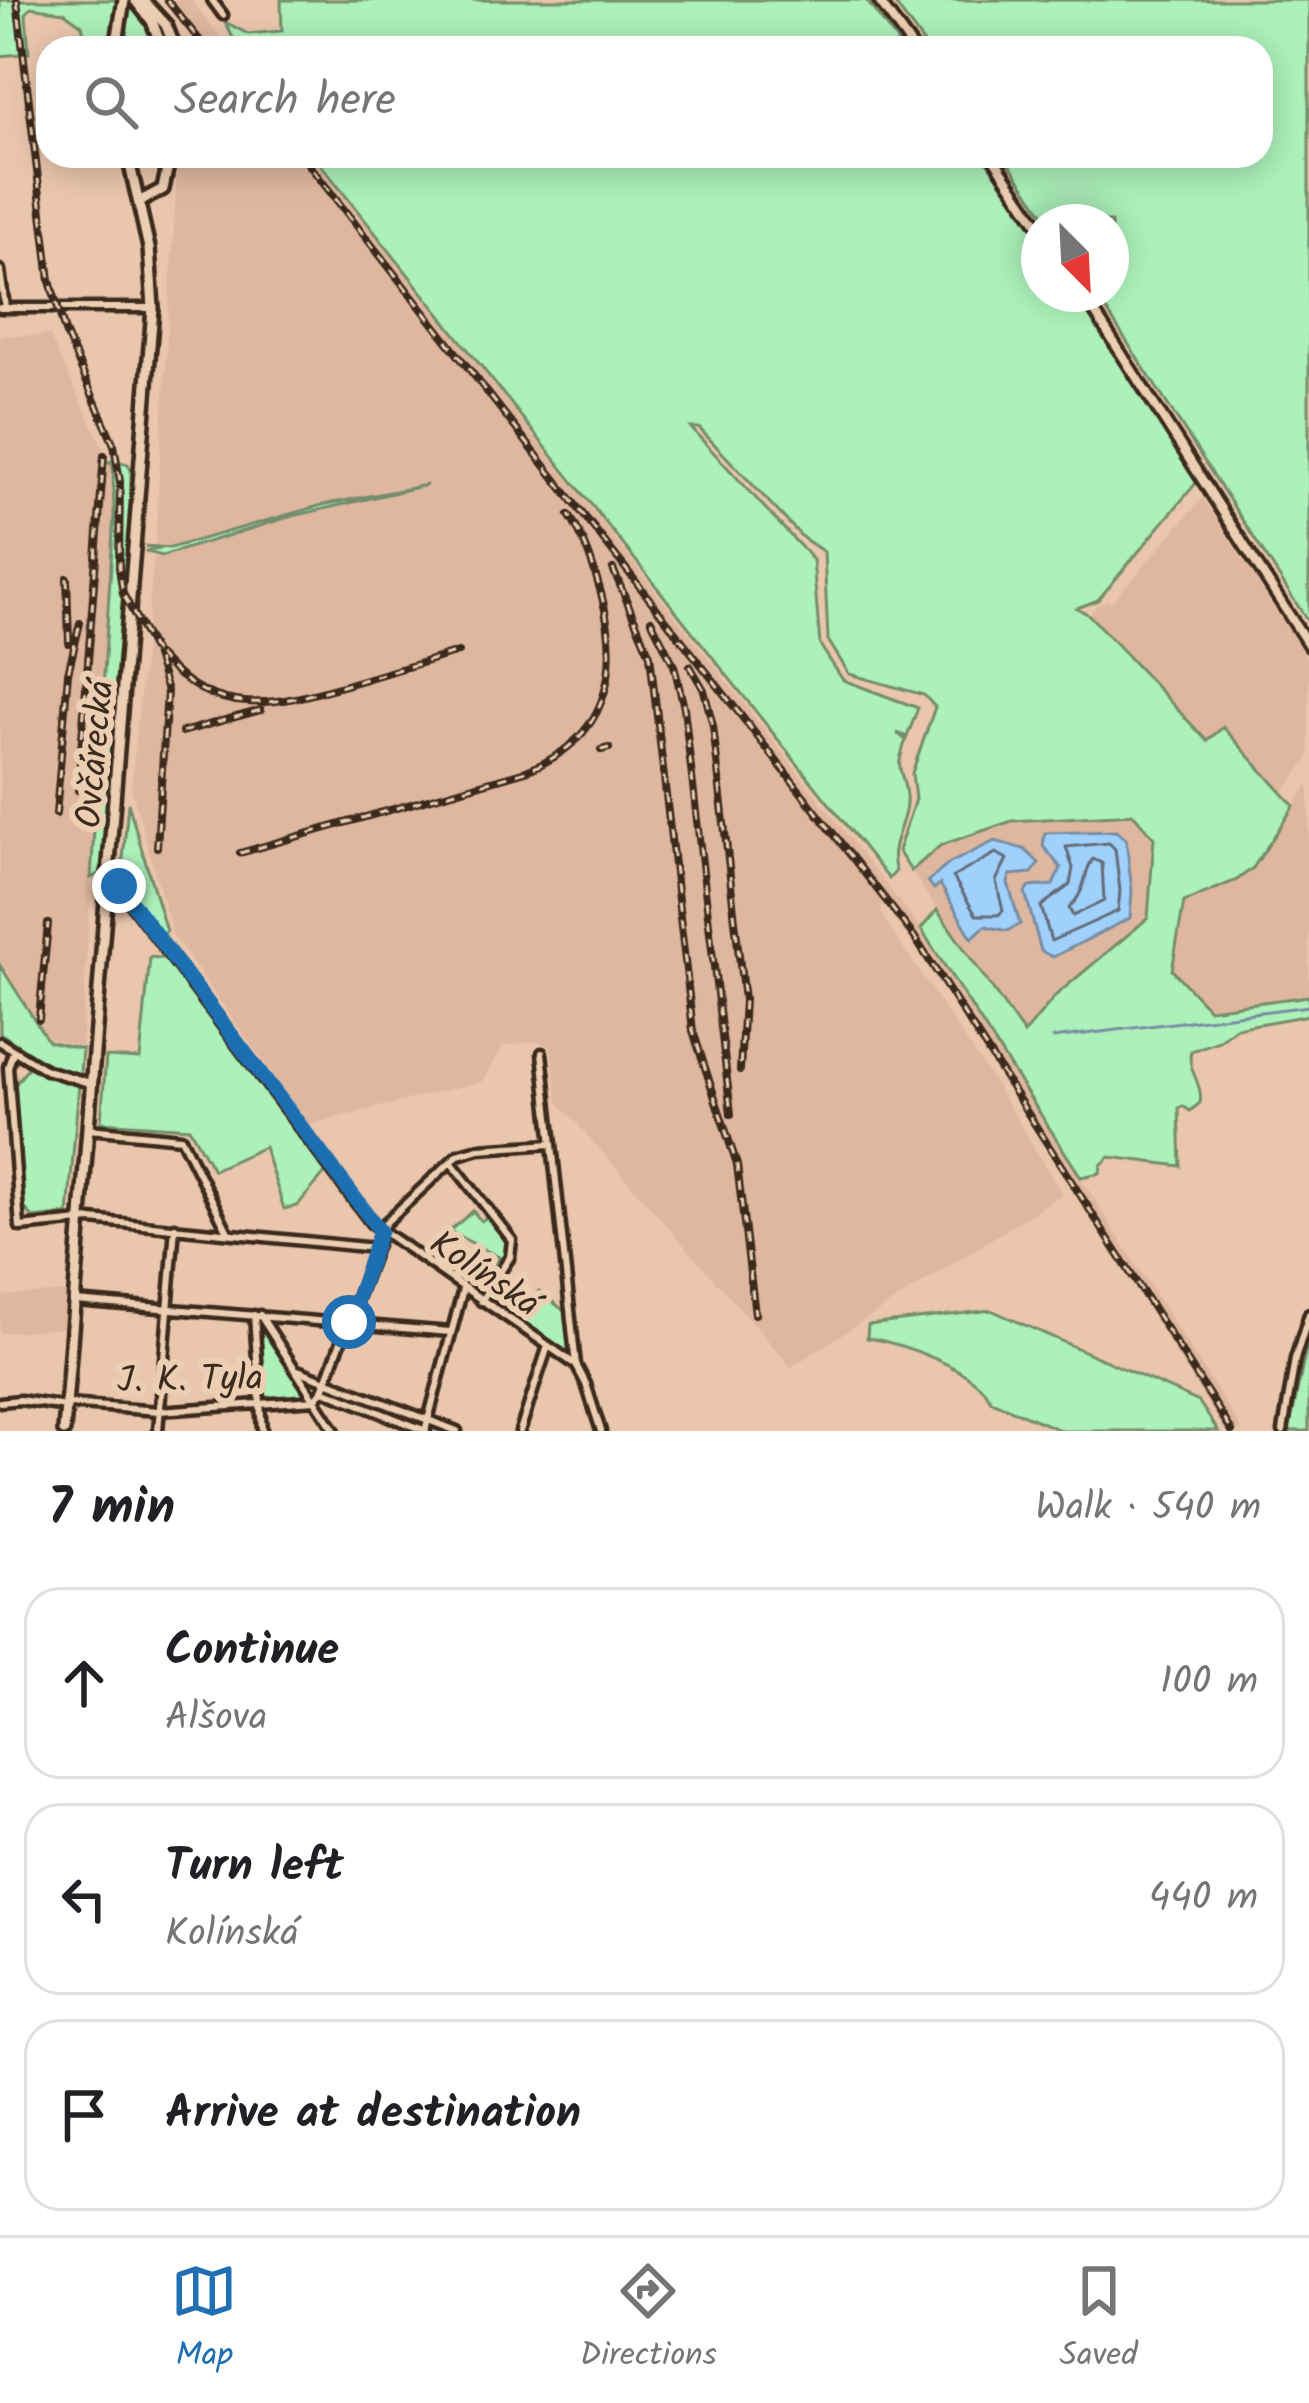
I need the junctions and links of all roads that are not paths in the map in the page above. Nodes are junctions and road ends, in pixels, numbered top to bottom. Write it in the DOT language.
graph roads {
  1 [pos="124,0"];
  2 [pos="139,0"];
  3 [pos="212,0"];
  4 [pos="878,0"];
  5 [pos="223,16"];
  6 [pos="118,36"];
  7 [pos="158,36"];
  8 [pos="170,36"];
  9 [pos="904,36"];
  10 [pos="131,168"];
  11 [pos="167,168"];
  12 [pos="1000,168"];
  13 [pos="139,202"];
  14 [pos="1024,204"];
  15 [pos="0,270"];
  16 [pos="3,308"];
  17 [pos="153,308"];
  18 [pos="1095,312"];
  19 [pos="1309,646"];
  20 [pos="110,876"];
  21 [pos="0,1042"];
  22 [pos="14,1052"];
  23 [pos="542,1053"];
  24 [pos="92,1084"];
  25 [pos="89,1130"];
  26 [pos="551,1144"];
  27 [pos="451,1162"];
  28 [pos="81,1221"];
  29 [pos="175,1227"];
  30 [pos="380,1231"];
  31 [pos="228,1232"];
  32 [pos="375,1248"];
  33 [pos="463,1289"];
  34 [pos="75,1301"];
  35 [pos="481,1301"];
  36 [pos="168,1308"];
  37 [pos="1309,1314"];
  38 [pos="257,1315"];
  39 [pos="349,1322"];
  40 [pos="450,1332"];
  41 [pos="548,1346"];
  42 [pos="576,1365"];
  43 [pos="295,1369"];
  44 [pos="327,1379"];
  45 [pos="323,1390"];
  46 [pos="315,1400"];
  47 [pos="0,1402"];
  48 [pos="260,1404"];
  49 [pos="66,1405"];
  50 [pos="159,1411"];
  51 [pos="427,1419"];
  52 [pos="64,1431"];
  53 [pos="158,1431"];
  54 [pos="262,1431"];
  55 [pos="335,1431"];
  56 [pos="426,1431"];
  57 [pos="457,1431"];
  58 [pos="520,1431"];
  59 [pos="601,1431"];
  60 [pos="1283,1431"];
  1 -- 6 [label="main road"];
  2 -- 7 [label="main road"];
  2 -- 8 [label="main road"];
  3 -- 5 [label="street"];
  4 -- 9 [label="street"];
  10 -- 13 [label="main road, Ovčárecká"];
  11 -- 13 [label="main road"];
  12 -- 14 [label="street"];
  13 -- 17 [label="main road, Ovčárecká"];
  15 -- 16 [label="street"];
  16 -- 17 [label="street"];
  17 -- 20 [label="main road, Ovčárecká"];
  18 -- 19 [label="street"];
  20 -- 24 [label="main road, Ovčárecká"];
  20 -- 30 [label="street, Kolínská"];
  21 -- 22 [label="street"];
  22 -- 24 [label="street"];
  22 -- 28 [label="street"];
  23 -- 26 [label="street"];
  24 -- 25 [label="main road, Ovčárecká"];
  25 -- 28 [label="main road, Ovčárecká"];
  25 -- 31 [label="street"];
  26 -- 27 [label="street"];
  26 -- 42 [label="street"];
  27 -- 30 [label="street"];
  27 -- 35 [label="street"];
  28 -- 29 [label="street"];
  28 -- 34 [label="main road, Ovčárecká"];
  29 -- 31 [label="street"];
  29 -- 36 [label="street"];
  30 -- 32 [label="street"];
  30 -- 33 [label="street, Kolínská"];
  31 -- 32 [label="street"];
  32 -- 39 [label="street"];
  33 -- 35 [label="street, Kolínská"];
  33 -- 40 [label="street"];
  34 -- 36 [label="street"];
  34 -- 49 [label="main road, Ovčárecká"];
  35 -- 41 [label="street, Kolínská"];
  36 -- 38 [label="street"];
  36 -- 50 [label="street"];
  37 -- 60 [label="street"];
  38 -- 39 [label="street"];
  38 -- 43 [label="street"];
  38 -- 48 [label="street"];
  39 -- 40 [label="street"];
  39 -- 44 [label="street"];
  40 -- 51 [label="street"];
  41 -- 42 [label="street, Kolínská"];
  41 -- 58 [label="street"];
  42 -- 59 [label="street"];
  43 -- 44 [label="street"];
  43 -- 46 [label="street"];
  44 -- 45 [label="street"];
  44 -- 51 [label="street"];
  45 -- 46 [label="street"];
  45 -- 56 [label="street"];
  46 -- 48 [label="street, J. K. Tyla"];
  46 -- 55 [label="street"];
  47 -- 49 [label="street, J. K. Tyla"];
  48 -- 50 [label="street, J. K. Tyla"];
  48 -- 54 [label="street"];
  49 -- 50 [label="street, J. K. Tyla"];
  49 -- 52 [label="main road, Ovčárecká"];
  50 -- 53 [label="street"];
  51 -- 56 [label="street"];
  51 -- 57 [label="street"];
}
